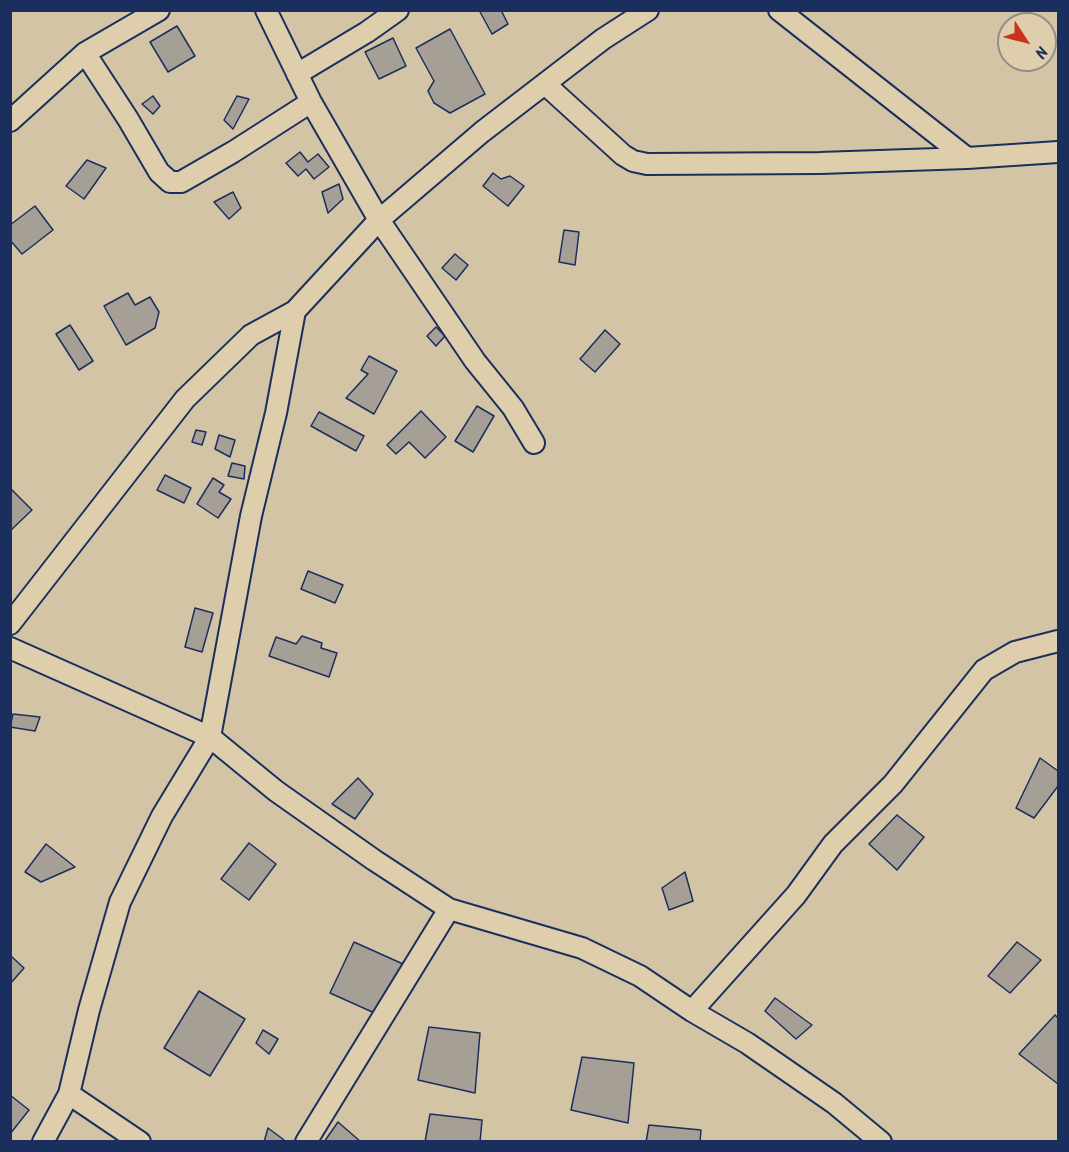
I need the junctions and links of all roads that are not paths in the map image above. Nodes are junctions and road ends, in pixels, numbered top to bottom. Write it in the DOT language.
graph roads {
  1 [pos="159,10"];
  2 [pos="398,10"];
  3 [pos="648,10"];
  4 [pos="779,10"];
  5 [pos="266,11"];
  6 [pos="85,53"];
  7 [pos="297,74"];
  8 [pos="545,84"];
  9 [pos="310,102"];
  10 [pos="10,121"];
  11 [pos="1059,152"];
  12 [pos="967,158"];
  13 [pos="379,220"];
  14 [pos="296,311"];
  15 [pos="534,443"];
  16 [pos="10,624"];
  17 [pos="1059,641"];
  18 [pos="10,648"];
  19 [pos="210,737"];
  20 [pos="450,909"];
  21 [pos="692,1011"];
  22 [pos="69,1094"];
  23 [pos="42,1142"];
  24 [pos="140,1142"];
  25 [pos="306,1142"];
  26 [pos="881,1142"];
  1 -- 6 [label="street"];
  2 -- 7 [label="street"];
  3 -- 8 [label="street"];
  4 -- 12 [label="street"];
  5 -- 7 [label="street"];
  6 -- 9 [label="street"];
  6 -- 10 [label="street"];
  7 -- 9 [label="street"];
  8 -- 12 [label="street"];
  8 -- 13 [label="street"];
  9 -- 13 [label="street"];
  11 -- 12 [label="street"];
  13 -- 14 [label="street"];
  13 -- 15 [label="street"];
  14 -- 16 [label="street"];
  14 -- 19 [label="street"];
  17 -- 21 [label="street"];
  18 -- 19 [label="street"];
  19 -- 20 [label="street"];
  19 -- 22 [label="street"];
  20 -- 21 [label="street"];
  20 -- 25 [label="street"];
  21 -- 26 [label="street"];
  22 -- 23 [label="street"];
  22 -- 24 [label="street"];
}
